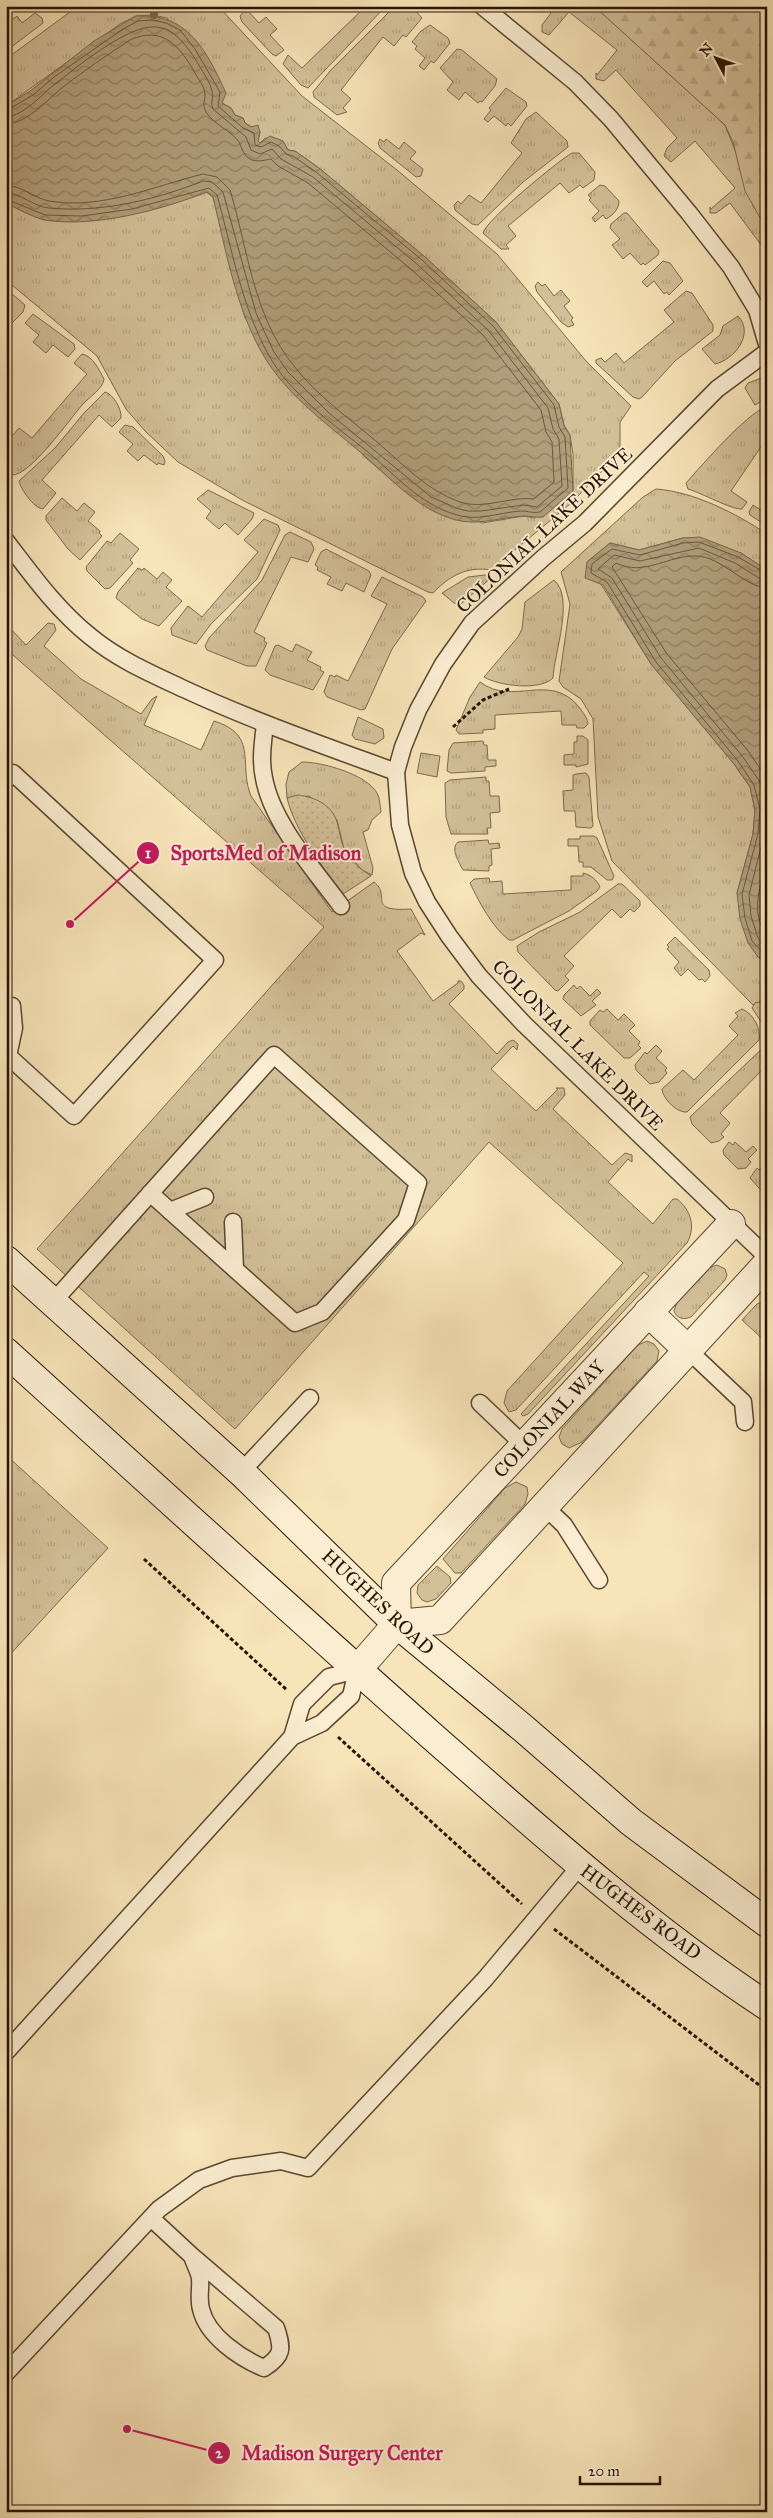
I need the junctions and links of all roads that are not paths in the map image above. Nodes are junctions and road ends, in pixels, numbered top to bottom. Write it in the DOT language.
graph roads {
  1 [pos="482,6"];
  2 [pos="767,344"];
  3 [pos="767,352"];
  4 [pos="6,541"];
  5 [pos="265,724"];
  6 [pos="396,772"];
  7 [pos="6,780"];
  8 [pos="341,906"];
  9 [pos="12,1006"];
  10 [pos="7,1055"];
  11 [pos="150,1193"];
  12 [pos="205,1196"];
  13 [pos="170,1210"];
  14 [pos="233,1222"];
  15 [pos="731,1224"];
  16 [pos="767,1257"];
  17 [pos="6,1260"];
  18 [pos="767,1264"];
  19 [pos="235,1269"];
  20 [pos="53,1302"];
  21 [pos="648,1312"];
  22 [pos="688,1350"];
  23 [pos="6,1352"];
  24 [pos="310,1398"];
  25 [pos="480,1403"];
  26 [pos="745,1422"];
  27 [pos="525,1446"];
  28 [pos="241,1472"];
  29 [pos="544,1506"];
  30 [pos="599,1580"];
  31 [pos="397,1624"];
  32 [pos="357,1670"];
  33 [pos="292,1737"];
  34 [pos="580,1866"];
  35 [pos="767,1923"];
  36 [pos="767,2006"];
  37 [pos="6,2052"];
  38 [pos="151,2218"];
  39 [pos="192,2256"];
  40 [pos="6,2373"];
  1 -- 2 [label="lane"];
  3 -- 6 [label="lane, COLONIAL LAKE DRIVE"];
  4 -- 5 [label="lane"];
  5 -- 6 [label="lane"];
  5 -- 8 [label="lane"];
  6 -- 15 [label="lane, COLONIAL LAKE DRIVE"];
  7 -- 10 [label="lane"];
  9 -- 10 [label="lane"];
  11 -- 13 [label="lane"];
  11 -- 19 [label="lane"];
  11 -- 20 [label="lane"];
  12 -- 13 [label="lane"];
  13 -- 19 [label="lane"];
  14 -- 19 [label="lane"];
  15 -- 16 [label="lane, COLONIAL LAKE DRIVE"];
  15 -- 21 [label="main road, COLONIAL WAY"];
  17 -- 20 [label="main road, HUGHES ROAD"];
  18 -- 22 [label="main road"];
  20 -- 28 [label="main road, HUGHES ROAD"];
  21 -- 22 [label="main road"];
  21 -- 27 [label="main road, COLONIAL WAY"];
  22 -- 26 [label="lane"];
  22 -- 29 [label="main road"];
  23 -- 32 [label="main road, HUGHES ROAD"];
  24 -- 28 [label="lane"];
  25 -- 27 [label="lane"];
  27 -- 31 [label="main road, COLONIAL WAY"];
  28 -- 31 [label="main road, HUGHES ROAD"];
  29 -- 30 [label="lane"];
  29 -- 31 [label="main road"];
  31 -- 32 [label="main road"];
  31 -- 35 [label="main road, HUGHES ROAD"];
  32 -- 33 [label="lane"];
  32 -- 33 [label="lane"];
  32 -- 34 [label="main road, HUGHES ROAD"];
  33 -- 37 [label="lane"];
  34 -- 36 [label="main road, HUGHES ROAD"];
  34 -- 38 [label="lane"];
  38 -- 39 [label="lane"];
  38 -- 40 [label="lane"];
  39 -- 39 [label="lane"];
}
